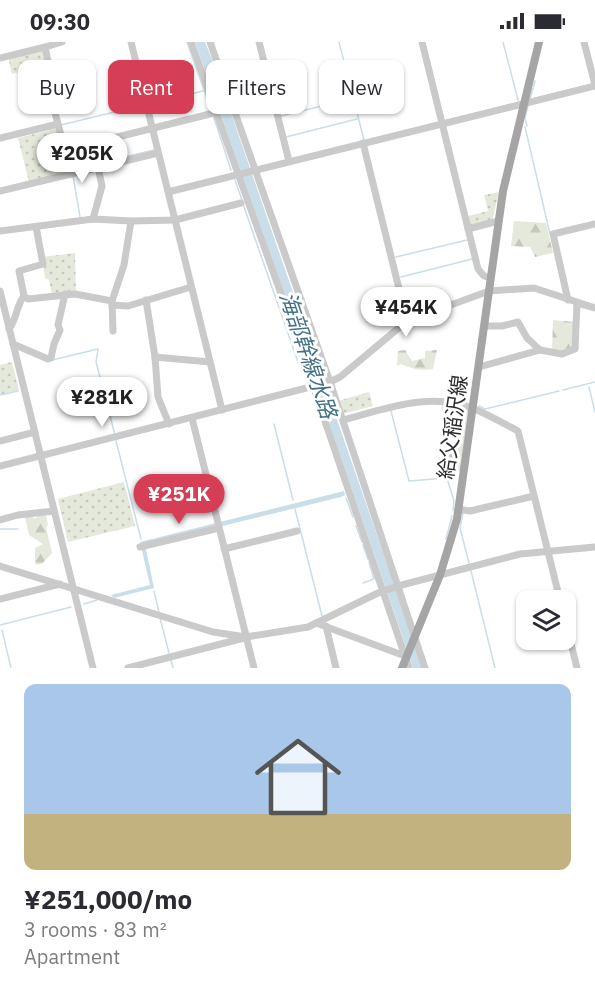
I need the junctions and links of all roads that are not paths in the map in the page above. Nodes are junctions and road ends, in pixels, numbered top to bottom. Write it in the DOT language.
graph roads {
  1 [pos="62,42"];
  2 [pos="131,42"];
  3 [pos="191,42"];
  4 [pos="210,42"];
  5 [pos="259,42"];
  6 [pos="422,42"];
  7 [pos="539,42"];
  8 [pos="584,42"];
  9 [pos="45,47"];
  10 [pos="0,58"];
  11 [pos="595,86"];
  12 [pos="523,104"];
  13 [pos="210,114"];
  14 [pos="58,123"];
  15 [pos="442,124"];
  16 [pos="152,128"];
  17 [pos="0,138"];
  18 [pos="363,143"];
  19 [pos="65,150"];
  20 [pos="158,153"];
  21 [pos="289,161"];
  22 [pos="98,167"];
  23 [pos="254,169"];
  24 [pos="71,174"];
  25 [pos="239,174"];
  26 [pos="0,191"];
  27 [pos="168,192"];
  28 [pos="241,203"];
  29 [pos="93,219"];
  30 [pos="175,220"];
  31 [pos="131,221"];
  32 [pos="498,221"];
  33 [pos="595,224"];
  34 [pos="36,227"];
  35 [pos="468,229"];
  36 [pos="0,231"];
  37 [pos="490,278"];
  38 [pos="191,287"];
  39 [pos="0,291"];
  40 [pos="489,291"];
  41 [pos="64,294"];
  42 [pos="24,296"];
  43 [pos="146,300"];
  44 [pos="568,300"];
  45 [pos="112,303"];
  46 [pos="577,303"];
  47 [pos="595,309"];
  48 [pos="407,321"];
  49 [pos="484,326"];
  50 [pos="9,329"];
  51 [pos="113,332"];
  52 [pos="13,344"];
  53 [pos="540,350"];
  54 [pos="155,357"];
  55 [pos="210,362"];
  56 [pos="478,367"];
  57 [pos="329,382"];
  58 [pos="314,387"];
  59 [pos="473,408"];
  60 [pos="222,410"];
  61 [pos="192,418"];
  62 [pos="342,420"];
  63 [pos="169,424"];
  64 [pos="35,432"];
  65 [pos="0,441"];
  66 [pos="41,456"];
  67 [pos="0,466"];
  68 [pos="534,496"];
  69 [pos="458,509"];
  70 [pos="54,511"];
  71 [pos="0,520"];
  72 [pos="218,525"];
  73 [pos="297,531"];
  74 [pos="142,547"];
  75 [pos="595,547"];
  76 [pos="224,549"];
  77 [pos="548,552"];
  78 [pos="0,566"];
  79 [pos="440,575"];
  80 [pos="63,584"];
  81 [pos="73,587"];
  82 [pos="397,587"];
  83 [pos="558,590"];
  84 [pos="384,591"];
  85 [pos="0,599"];
  86 [pos="316,623"];
  87 [pos="326,626"];
  88 [pos="246,637"];
  89 [pos="414,638"];
  90 [pos="573,650"];
  91 [pos="406,661"];
  92 [pos="93,668"];
  93 [pos="128,668"];
  94 [pos="254,668"];
  95 [pos="336,668"];
  96 [pos="425,668"];
  97 [pos="577,668"];
  1 -- 9 [label="street"];
  2 -- 16 [label="street"];
  3 -- 25 [label="street"];
  4 -- 23 [label="street"];
  5 -- 21 [label="street"];
  6 -- 15 [label="street"];
  7 -- 12 [label="main road, 給父稲沢線"];
  8 -- 11 [label="street"];
  9 -- 10 [label="street"];
  9 -- 14 [label="street"];
  11 -- 12 [label="street"];
  12 -- 15 [label="street"];
  12 -- 32 [label="main road, 給父稲沢線"];
  13 -- 16 [label="street"];
  14 -- 17 [label="street"];
  14 -- 19 [label="street"];
  15 -- 18 [label="street"];
  15 -- 35 [label="street"];
  16 -- 19 [label="street"];
  16 -- 20 [label="street"];
  18 -- 21 [label="street"];
  18 -- 48 [label="street"];
  19 -- 24 [label="street"];
  20 -- 22 [label="street"];
  20 -- 27 [label="street"];
  21 -- 23 [label="street"];
  22 -- 24 [label="street"];
  22 -- 29 [label="street"];
  23 -- 25 [label="street"];
  23 -- 57 [label="street"];
  24 -- 26 [label="street"];
  25 -- 27 [label="street"];
  25 -- 58 [label="street"];
  27 -- 30 [label="street"];
  28 -- 30 [label="street"];
  29 -- 31 [label="street"];
  29 -- 34 [label="street"];
  30 -- 31 [label="street"];
  30 -- 38 [label="street"];
  31 -- 45 [label="street"];
  32 -- 35 [label="street"];
  32 -- 37 [label="main road, 給父稲沢線"];
  33 -- 44 [label="street"];
  34 -- 36 [label="street"];
  34 -- 42 [label="street"];
  35 -- 37 [label="street"];
  37 -- 40 [label="main road, 給父稲沢線"];
  38 -- 43 [label="street"];
  38 -- 55 [label="street"];
  39 -- 50 [label="street"];
  40 -- 44 [label="street"];
  40 -- 48 [label="street"];
  40 -- 49 [label="main road, 給父稲沢線"];
  41 -- 42 [label="street"];
  41 -- 45 [label="street"];
  41 -- 52 [label="street"];
  42 -- 50 [label="street"];
  43 -- 45 [label="street"];
  43 -- 54 [label="street"];
  44 -- 46 [label="street"];
  45 -- 51 [label="street"];
  46 -- 47 [label="street"];
  46 -- 53 [label="street"];
  48 -- 57 [label="street"];
  49 -- 53 [label="street"];
  49 -- 56 [label="main road, 給父稲沢線"];
  50 -- 52 [label="street"];
  52 -- 64 [label="street"];
  53 -- 56 [label="street"];
  54 -- 55 [label="street"];
  54 -- 63 [label="street"];
  55 -- 60 [label="street"];
  56 -- 59 [label="main road, 給父稲沢線"];
  57 -- 58 [label="street"];
  57 -- 62 [label="street"];
  58 -- 60 [label="street"];
  58 -- 84 [label="street"];
  59 -- 62 [label="street"];
  59 -- 68 [label="street"];
  59 -- 69 [label="main road, 給父稲沢線"];
  60 -- 61 [label="street"];
  61 -- 63 [label="street"];
  61 -- 72 [label="street"];
  62 -- 82 [label="street"];
  63 -- 66 [label="street"];
  64 -- 65 [label="street"];
  64 -- 66 [label="street"];
  66 -- 67 [label="street"];
  66 -- 70 [label="street"];
  68 -- 69 [label="street"];
  68 -- 77 [label="street"];
  69 -- 79 [label="main road, 給父稲沢線"];
  70 -- 71 [label="street"];
  70 -- 81 [label="street"];
  72 -- 74 [label="street"];
  72 -- 76 [label="street"];
  73 -- 76 [label="street"];
  75 -- 77 [label="street"];
  76 -- 88 [label="street"];
  77 -- 79 [label="street"];
  77 -- 83 [label="street"];
  78 -- 80 [label="street"];
  79 -- 82 [label="street"];
  79 -- 89 [label="main road, 給父稲沢線"];
  80 -- 81 [label="street"];
  80 -- 85 [label="street"];
  81 -- 88 [label="street"];
  81 -- 92 [label="street"];
  82 -- 84 [label="street"];
  82 -- 89 [label="street"];
  84 -- 86 [label="street"];
  84 -- 91 [label="street"];
  86 -- 87 [label="street"];
  86 -- 88 [label="street"];
  87 -- 91 [label="street"];
  87 -- 95 [label="street"];
  88 -- 93 [label="street"];
  88 -- 94 [label="street"];
  89 -- 91 [label="main road, 給父稲沢線"];
  89 -- 96 [label="street"];
  90 -- 97 [label="street"];
}
